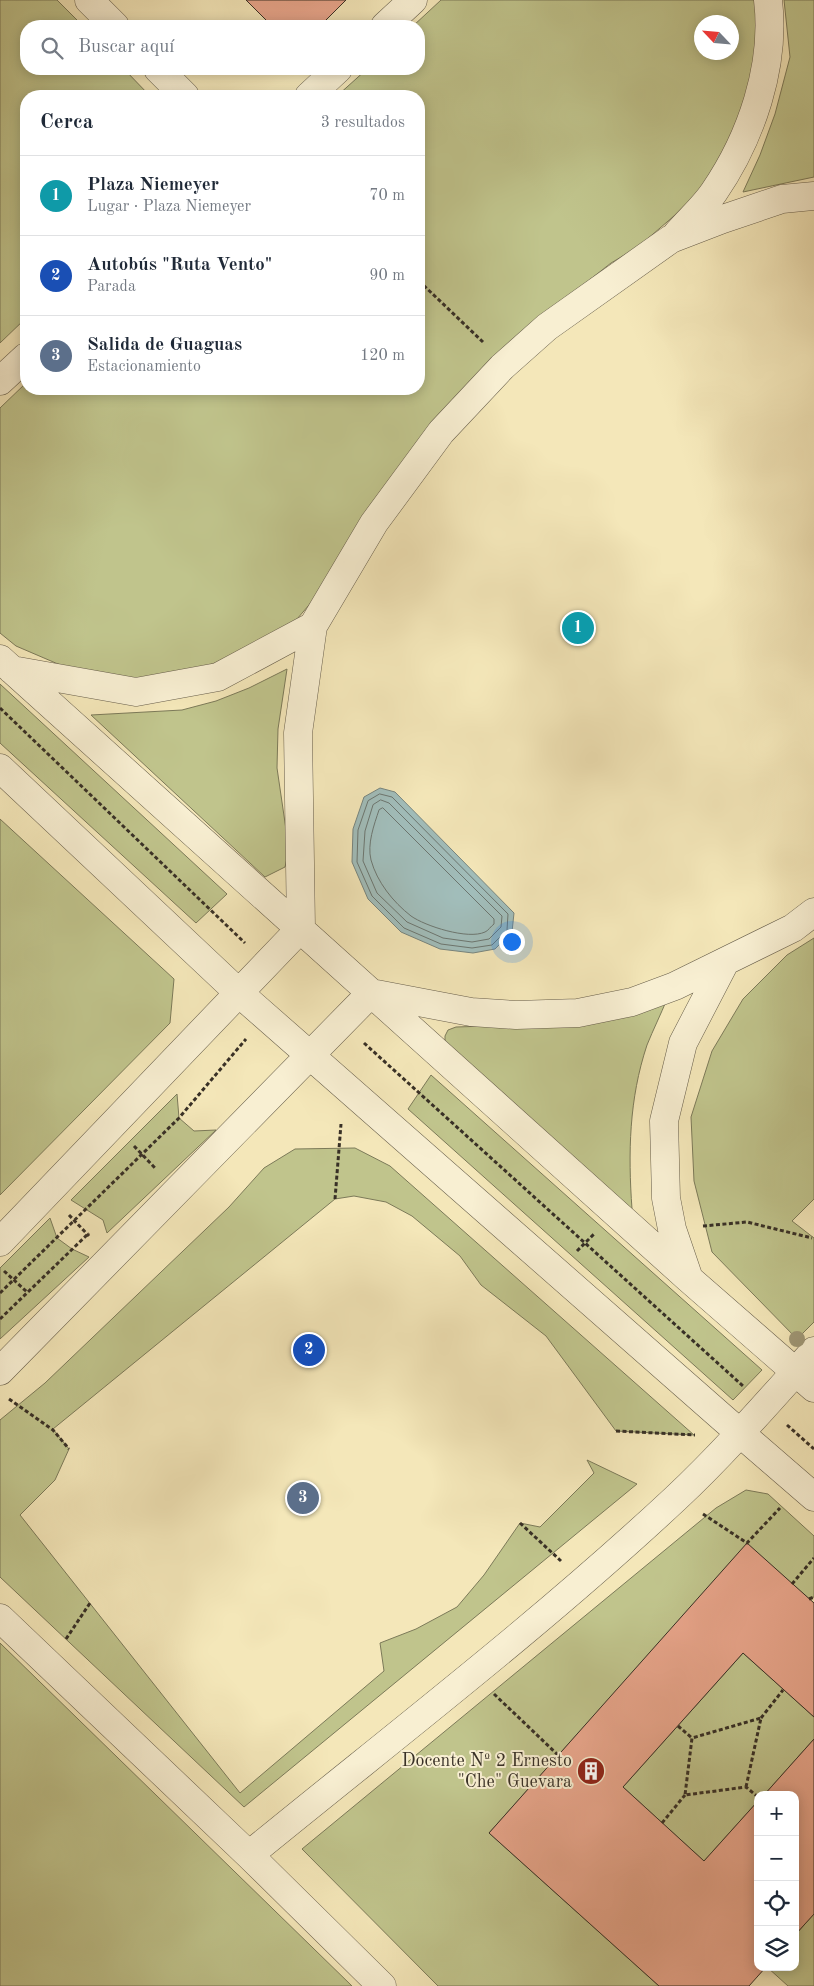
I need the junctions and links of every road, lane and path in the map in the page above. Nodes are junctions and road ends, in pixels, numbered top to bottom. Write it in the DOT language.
graph roads {
  1 [pos="89,0"];
  2 [pos="413,0"];
  3 [pos="768,0"];
  4 [pos="109,20"];
  5 [pos="391,20"];
  6 [pos="164,75"];
  7 [pos="332,75"];
  8 [pos="179,90"];
  9 [pos="315,90"];
  10 [pos="814,196"];
  11 [pos="671,239"];
  12 [pos="425,287"];
  13 [pos="20,363"];
  14 [pos="502,367"];
  15 [pos="0,381"];
  16 [pos="313,626"];
  17 [pos="6,664"];
  18 [pos="0,708"];
  19 [pos="0,768"];
  20 [pos="814,912"];
  21 [pos="301,928"];
  22 [pos="725,962"];
  23 [pos="267,964"];
  24 [pos="239,993"];
  25 [pos="370,993"];
  26 [pos="266,1016"];
  27 [pos="341,1022"];
  28 [pos="310,1054"];
  29 [pos="343,1084"];
  30 [pos="113,1125"];
  31 [pos="142,1154"];
  32 [pos="177,1190"];
  33 [pos="48,1192"];
  34 [pos="335,1199"];
  35 [pos="615,1212"];
  36 [pos="74,1220"];
  37 [pos="672,1229"];
  38 [pos="812,1238"];
  39 [pos="0,1242"];
  40 [pos="585,1243"];
  41 [pos="111,1258"];
  42 [pos="0,1268"];
  43 [pos="557,1272"];
  44 [pos="688,1278"];
  45 [pos="14,1280"];
  46 [pos="0,1293"];
  47 [pos="54,1316"];
  48 [pos="814,1351"];
  49 [pos="0,1371"];
  50 [pos="805,1380"];
  51 [pos="8,1398"];
  52 [pos="764,1406"];
  53 [pos="732,1426"];
  54 [pos="616,1431"];
  55 [pos="69,1449"];
  56 [pos="814,1449"];
  57 [pos="807,1491"];
  58 [pos="677,1497"];
  59 [pos="520,1523"];
  60 [pos="814,1558"];
  61 [pos="584,1582"];
  62 [pos="792,1584"];
  63 [pos="814,1597"];
  64 [pos="809,1599"];
  65 [pos="90,1603"];
  66 [pos="0,1618"];
  67 [pos="49,1664"];
  68 [pos="472,1672"];
  69 [pos="783,1690"];
  70 [pos="761,1718"];
  71 [pos="678,1726"];
  72 [pos="692,1738"];
  73 [pos="558,1755"];
  74 [pos="746,1787"];
  75 [pos="754,1794"];
  76 [pos="685,1795"];
  77 [pos="662,1823"];
  78 [pos="249,1855"];
  79 [pos="382,1986"];
  1 -- 4 [label="street"];
  2 -- 5 [label="street"];
  3 -- 11 [label="street"];
  6 -- 8 [label="street"];
  7 -- 9 [label="street"];
  10 -- 11 [label="street"];
  11 -- 14 [label="street"];
  12 -- 14 [label="path"];
  13 -- 15 [label="street"];
  14 -- 16 [label="street"];
  16 -- 17 [label="street"];
  16 -- 21 [label="street"];
  17 -- 21 [label="street"];
  18 -- 23 [label="path"];
  19 -- 24 [label="street"];
  20 -- 22 [label="street"];
  21 -- 23 [label="street"];
  21 -- 25 [label="street"];
  22 -- 25 [label="street"];
  22 -- 37 [label="street"];
  23 -- 24 [label="street"];
  24 -- 26 [label="street"];
  24 -- 30 [label="street"];
  25 -- 27 [label="street"];
  25 -- 35 [label="street"];
  26 -- 28 [label="street"];
  26 -- 31 [label="path"];
  27 -- 28 [label="street"];
  27 -- 40 [label="path"];
  28 -- 29 [label="street"];
  28 -- 32 [label="street"];
  29 -- 34 [label="path"];
  29 -- 43 [label="street"];
  30 -- 31 [label="path"];
  30 -- 33 [label="street"];
  31 -- 32 [label="path"];
  31 -- 36 [label="path"];
  32 -- 41 [label="street"];
  33 -- 36 [label="path"];
  33 -- 39 [label="street"];
  35 -- 40 [label="path"];
  35 -- 44 [label="street"];
  36 -- 41 [label="path"];
  36 -- 45 [label="path"];
  37 -- 38 [label="path"];
  37 -- 44 [label="street"];
  40 -- 43 [label="path"];
  40 -- 52 [label="path"];
  41 -- 47 [label="street"];
  42 -- 45 [label="path"];
  43 -- 53 [label="street"];
  44 -- 50 [label="street"];
  45 -- 46 [label="path"];
  45 -- 47 [label="path"];
  47 -- 49 [label="street"];
  48 -- 50 [label="street"];
  50 -- 52 [label="street"];
  51 -- 55 [label="path"];
  52 -- 53 [label="street"];
  52 -- 56 [label="path"];
  53 -- 54 [label="path"];
  53 -- 57 [label="street"];
  53 -- 58 [label="street"];
  57 -- 58 [label="path"];
  58 -- 61 [label="street"];
  59 -- 61 [label="path"];
  60 -- 62 [label="path"];
  61 -- 68 [label="street"];
  63 -- 64 [label="path"];
  65 -- 67 [label="path"];
  66 -- 67 [label="street"];
  67 -- 78 [label="street"];
  68 -- 73 [label="path"];
  68 -- 78 [label="street"];
  69 -- 70 [label="path"];
  70 -- 72 [label="path"];
  70 -- 74 [label="path"];
  71 -- 72 [label="path"];
  72 -- 76 [label="path"];
  74 -- 75 [label="path"];
  74 -- 76 [label="path"];
  76 -- 77 [label="path"];
  78 -- 79 [label="street"];
}
